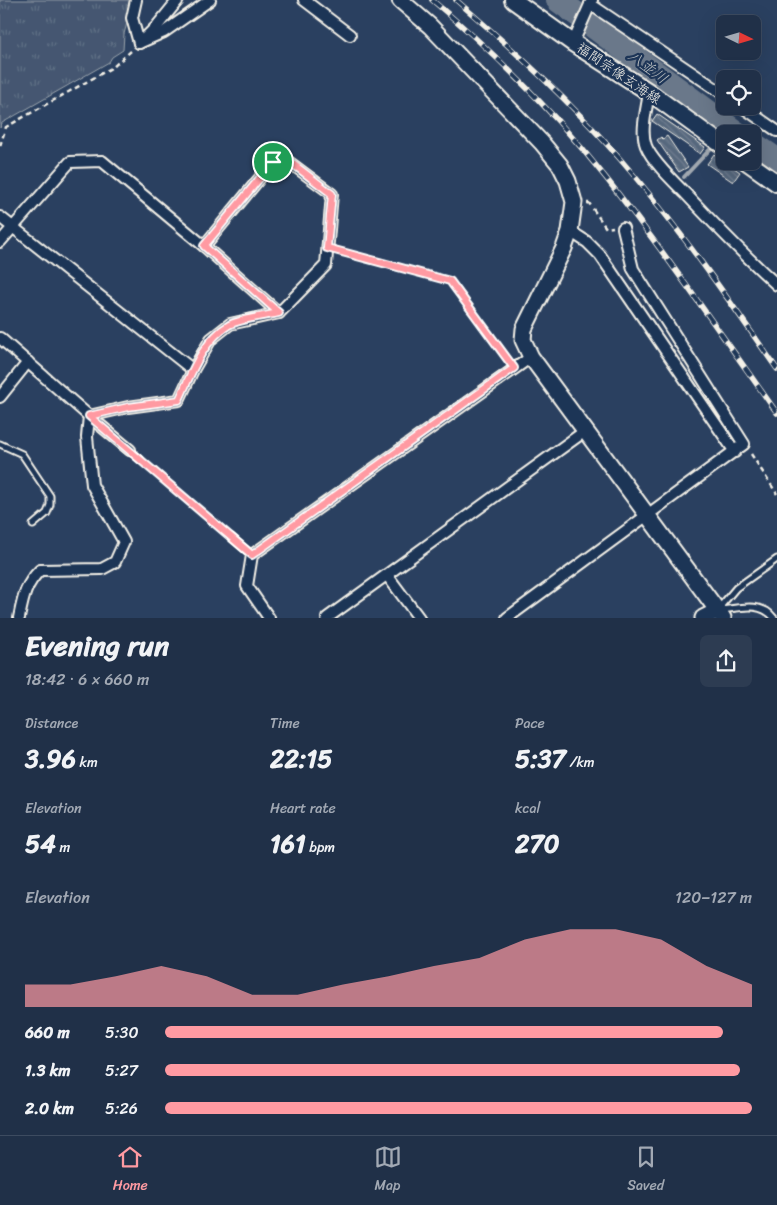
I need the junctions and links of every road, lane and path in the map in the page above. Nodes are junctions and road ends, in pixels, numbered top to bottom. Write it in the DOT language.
graph roads {
  1 [pos="136,0"];
  2 [pos="178,0"];
  3 [pos="210,0"];
  4 [pos="304,0"];
  5 [pos="400,0"];
  6 [pos="513,0"];
  7 [pos="590,4"];
  8 [pos="350,35"];
  9 [pos="576,37"];
  10 [pos="139,43"];
  11 [pos="716,89"];
  12 [pos="649,92"];
  13 [pos="754,115"];
  14 [pos="777,131"];
  15 [pos="716,140"];
  16 [pos="0,146"];
  17 [pos="759,170"];
  18 [pos="777,183"];
  19 [pos="589,203"];
  20 [pos="0,217"];
  21 [pos="13,227"];
  22 [pos="606,228"];
  23 [pos="623,228"];
  24 [pos="570,231"];
  25 [pos="0,242"];
  26 [pos="204,246"];
  27 [pos="327,248"];
  28 [pos="777,285"];
  29 [pos="279,313"];
  30 [pos="0,338"];
  31 [pos="530,357"];
  32 [pos="28,362"];
  33 [pos="514,368"];
  34 [pos="193,370"];
  35 [pos="0,397"];
  36 [pos="89,416"];
  37 [pos="585,431"];
  38 [pos="0,444"];
  39 [pos="744,444"];
  40 [pos="130,450"];
  41 [pos="735,452"];
  42 [pos="140,459"];
  43 [pos="777,494"];
  44 [pos="646,516"];
  45 [pos="33,525"];
  46 [pos="231,537"];
  47 [pos="252,555"];
  48 [pos="777,559"];
  49 [pos="387,575"];
  50 [pos="714,616"];
  51 [pos="19,618"];
  52 [pos="269,618"];
  53 [pos="327,618"];
  54 [pos="419,618"];
  55 [pos="507,618"];
  56 [pos="774,618"];
  1 -- 10 [label="street"];
  2 -- 10 [label="street"];
  3 -- 10 [label="street"];
  4 -- 8 [label="street"];
  5 -- 24 [label="street"];
  6 -- 9 [label="main road, 福間宗像玄海線"];
  7 -- 9 [label="street"];
  7 -- 11 [label="street"];
  9 -- 12 [label="main road, 福間宗像玄海線"];
  10 -- 16 [label="path"];
  12 -- 15 [label="main road, 福間宗像玄海線"];
  12 -- 28 [label="street"];
  13 -- 14 [label="street"];
  17 -- 18 [label="main road"];
  19 -- 22 [label="path"];
  20 -- 21 [label="street"];
  21 -- 25 [label="street"];
  21 -- 26 [label="street"];
  21 -- 34 [label="street"];
  23 -- 39 [label="street"];
  24 -- 31 [label="street"];
  24 -- 41 [label="street"];
  26 -- 27 [label="street"];
  26 -- 29 [label="street"];
  27 -- 29 [label="street"];
  27 -- 33 [label="path"];
  29 -- 34 [label="street"];
  30 -- 32 [label="street"];
  31 -- 33 [label="street"];
  31 -- 37 [label="street"];
  32 -- 35 [label="street"];
  32 -- 36 [label="street"];
  33 -- 47 [label="street"];
  34 -- 36 [label="street"];
  36 -- 40 [label="street"];
  36 -- 51 [label="street"];
  37 -- 44 [label="street"];
  37 -- 49 [label="street"];
  38 -- 45 [label="lane"];
  39 -- 41 [label="street"];
  39 -- 43 [label="path"];
  40 -- 42 [label="lane"];
  41 -- 44 [label="street"];
  42 -- 46 [label="path"];
  44 -- 50 [label="street"];
  44 -- 55 [label="street"];
  46 -- 47 [label="lane"];
  47 -- 52 [label="street"];
  48 -- 50 [label="lane"];
  49 -- 53 [label="street"];
  49 -- 54 [label="street"];
  50 -- 56 [label="lane"];
}
